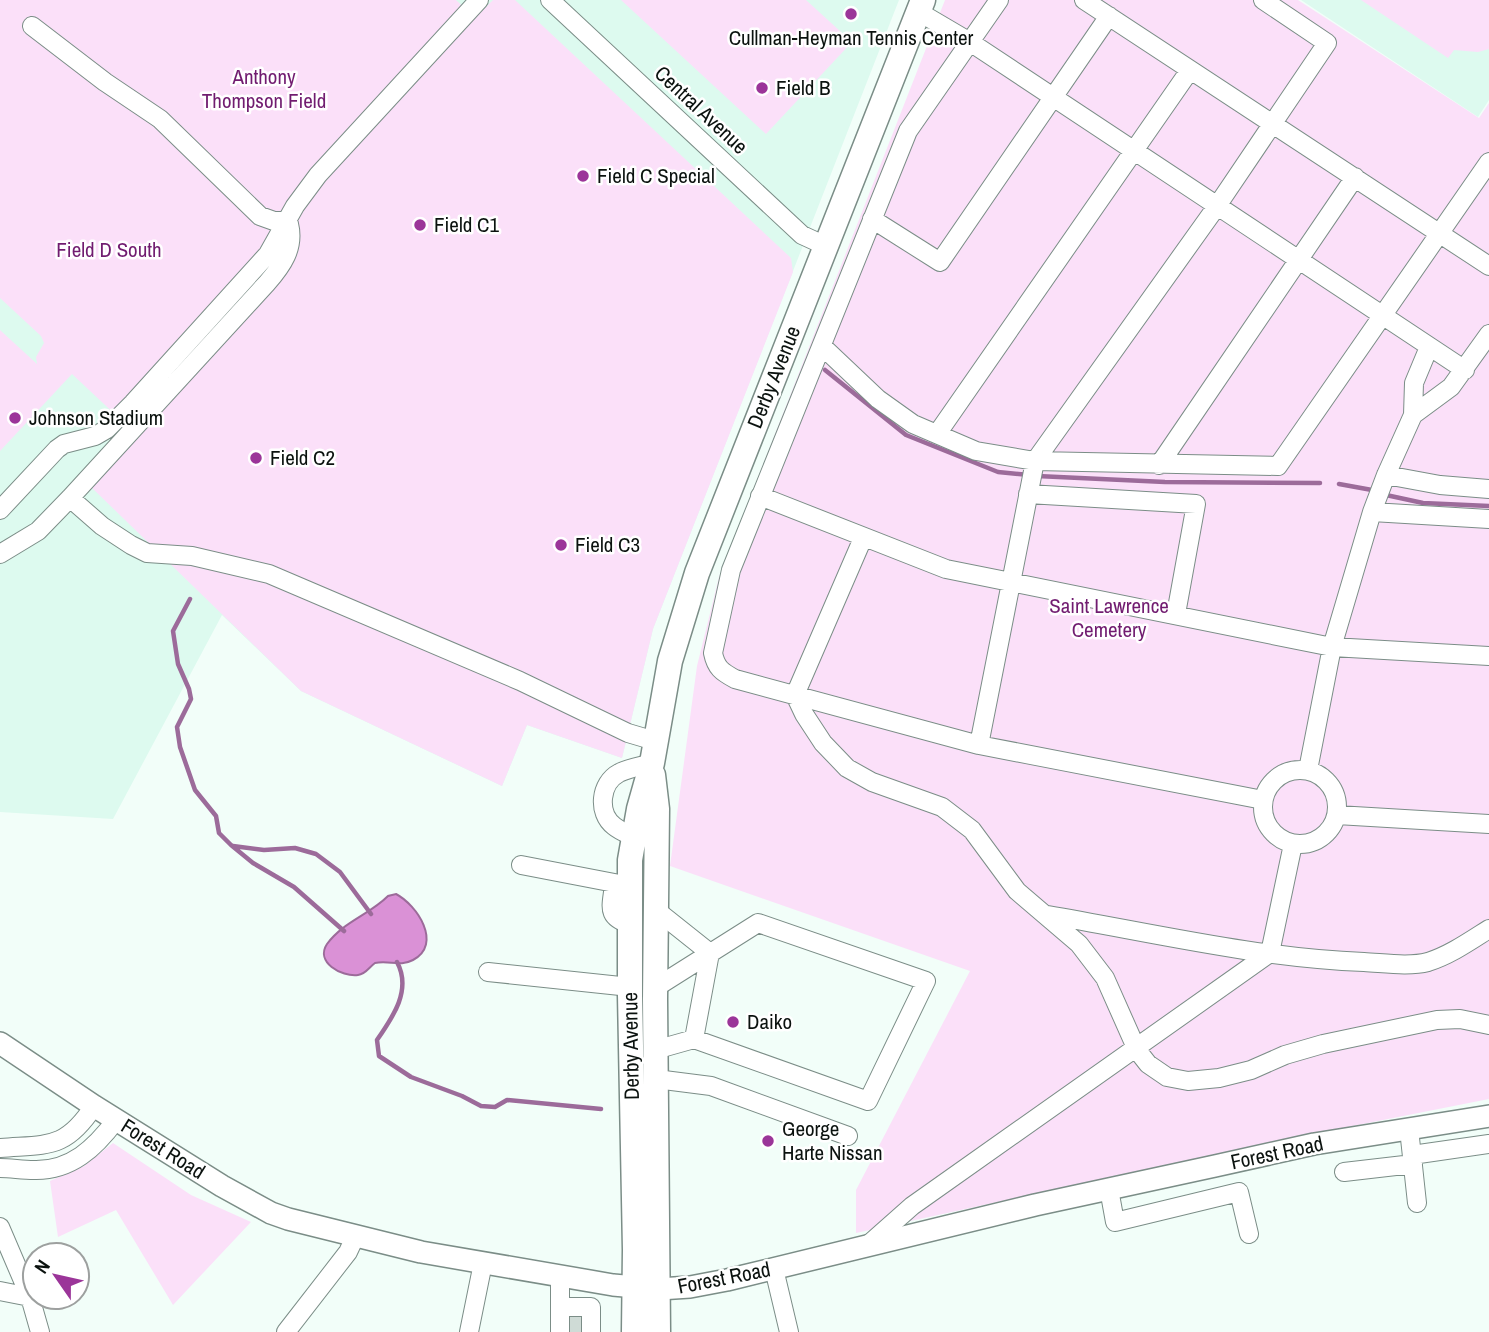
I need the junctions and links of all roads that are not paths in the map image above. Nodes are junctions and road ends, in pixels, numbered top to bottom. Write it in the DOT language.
graph roads {
  1 [pos="479,0"];
  2 [pos="550,0"];
  3 [pos="999,0"];
  4 [pos="1084,0"];
  5 [pos="1263,0"];
  6 [pos="921,6"];
  7 [pos="1109,16"];
  8 [pos="32,26"];
  9 [pos="970,42"];
  10 [pos="1190,70"];
  11 [pos="1052,97"];
  12 [pos="1273,124"];
  13 [pos="1134,151"];
  14 [pos="1489,162"];
  15 [pos="1355,177"];
  16 [pos="1217,206"];
  17 [pos="872,219"];
  18 [pos="288,221"];
  19 [pos="1440,234"];
  20 [pos="826,246"];
  21 [pos="1299,260"];
  22 [pos="1489,266"];
  23 [pos="1382,316"];
  24 [pos="1489,334"];
  25 [pos="822,345"];
  26 [pos="1429,347"];
  27 [pos="1465,370"];
  28 [pos="1413,415"];
  29 [pos="937,434"];
  30 [pos="1159,465"];
  31 [pos="1386,475"];
  32 [pos="1032,477"];
  33 [pos="1489,489"];
  34 [pos="760,496"];
  35 [pos="70,499"];
  36 [pos="0,510"];
  37 [pos="1372,512"];
  38 [pos="1489,519"];
  39 [pos="863,538"];
  40 [pos="0,554"];
  41 [pos="1010,582"];
  42 [pos="1176,614"];
  43 [pos="1332,647"];
  44 [pos="1489,656"];
  45 [pos="795,695"];
  46 [pos="979,745"];
  47 [pos="654,752"];
  48 [pos="1308,771"];
  49 [pos="1263,800"];
  50 [pos="1337,815"];
  51 [pos="1489,824"];
  52 [pos="634,837"];
  53 [pos="1293,844"];
  54 [pos="521,866"];
  55 [pos="622,885"];
  56 [pos="656,910"];
  57 [pos="1048,915"];
  58 [pos="1489,929"];
  59 [pos="710,953"];
  60 [pos="1270,953"];
  61 [pos="488,972"];
  62 [pos="630,987"];
  63 [pos="655,988"];
  64 [pos="1489,1025"];
  65 [pos="694,1039"];
  66 [pos="0,1043"];
  67 [pos="655,1050"];
  68 [pos="1136,1050"];
  69 [pos="656,1079"];
  70 [pos="94,1106"];
  71 [pos="1489,1116"];
  72 [pos="116,1120"];
  73 [pos="1409,1129"];
  74 [pos="848,1136"];
  75 [pos="1489,1144"];
  76 [pos="0,1148"];
  77 [pos="1412,1159"];
  78 [pos="1215,1166"];
  79 [pos="0,1168"];
  80 [pos="1344,1172"];
  81 [pos="1109,1189"];
  82 [pos="1222,1196"];
  83 [pos="1417,1203"];
  84 [pos="0,1227"];
  85 [pos="1250,1234"];
  86 [pos="355,1237"];
  87 [pos="869,1245"];
  88 [pos="483,1264"];
  89 [pos="774,1269"];
  90 [pos="21,1276"];
  91 [pos="560,1277"];
  92 [pos="647,1289"];
  93 [pos="0,1291"];
  94 [pos="21,1295"];
  95 [pos="560,1307"];
  96 [pos="34,1311"];
  97 [pos="590,1327"];
  98 [pos="562,1328"];
  99 [pos="40,1332"];
  100 [pos="286,1332"];
  101 [pos="469,1332"];
  102 [pos="634,1332"];
  103 [pos="658,1332"];
  104 [pos="789,1332"];
  1 -- 18 [label="street"];
  2 -- 20 [label="street, Central Avenue"];
  3 -- 9 [label="street"];
  4 -- 7 [label="street"];
  5 -- 12 [label="street"];
  6 -- 9 [label="street"];
  6 -- 20 [label="highway, Derby Avenue"];
  7 -- 10 [label="street"];
  7 -- 11 [label="street"];
  8 -- 18 [label="street"];
  9 -- 11 [label="street"];
  9 -- 17 [label="street"];
  10 -- 12 [label="street"];
  10 -- 13 [label="street"];
  11 -- 13 [label="street"];
  11 -- 17 [label="street"];
  12 -- 15 [label="street"];
  12 -- 16 [label="street"];
  13 -- 16 [label="street"];
  13 -- 29 [label="street"];
  14 -- 19 [label="street"];
  15 -- 19 [label="street"];
  15 -- 21 [label="street"];
  16 -- 21 [label="street"];
  16 -- 32 [label="street"];
  17 -- 25 [label="street"];
  18 -- 35 [label="street"];
  18 -- 36 [label="street"];
  19 -- 22 [label="street"];
  19 -- 23 [label="street"];
  20 -- 47 [label="highway, Derby Avenue"];
  21 -- 23 [label="street"];
  21 -- 30 [label="street"];
  23 -- 26 [label="street"];
  23 -- 30 [label="street"];
  24 -- 27 [label="street"];
  25 -- 29 [label="street"];
  25 -- 34 [label="street"];
  26 -- 27 [label="street"];
  26 -- 28 [label="street"];
  27 -- 28 [label="street"];
  28 -- 31 [label="street"];
  29 -- 32 [label="street"];
  30 -- 32 [label="street"];
  31 -- 33 [label="street"];
  31 -- 37 [label="street"];
  32 -- 41 [label="street"];
  32 -- 42 [label="street"];
  34 -- 39 [label="street"];
  34 -- 45 [label="street"];
  35 -- 40 [label="street"];
  35 -- 47 [label="street"];
  37 -- 38 [label="street"];
  37 -- 43 [label="street"];
  39 -- 41 [label="street"];
  39 -- 45 [label="street"];
  41 -- 42 [label="street"];
  41 -- 46 [label="street"];
  42 -- 43 [label="street"];
  43 -- 44 [label="street"];
  43 -- 48 [label="street"];
  45 -- 46 [label="street"];
  45 -- 57 [label="street"];
  46 -- 49 [label="street"];
  47 -- 52 [label="highway, Derby Avenue"];
  47 -- 52 [label="street"];
  47 -- 56 [label="highway, Derby Avenue"];
  48 -- 49 [label="street"];
  48 -- 50 [label="street"];
  49 -- 53 [label="street"];
  50 -- 51 [label="street"];
  50 -- 53 [label="street"];
  52 -- 55 [label="highway, Derby Avenue"];
  53 -- 60 [label="street"];
  54 -- 55 [label="street"];
  55 -- 62 [label="highway, Derby Avenue"];
  56 -- 59 [label="street"];
  56 -- 63 [label="highway, Derby Avenue"];
  57 -- 60 [label="street"];
  57 -- 68 [label="street"];
  58 -- 60 [label="street"];
  59 -- 63 [label="street"];
  59 -- 65 [label="street"];
  59 -- 65 [label="street"];
  60 -- 68 [label="street"];
  61 -- 62 [label="street"];
  62 -- 63 [label="highway"];
  62 -- 92 [label="highway, Derby Avenue"];
  63 -- 67 [label="highway, Derby Avenue"];
  64 -- 68 [label="street"];
  65 -- 67 [label="street"];
  66 -- 70 [label="main road, Forest Road"];
  67 -- 69 [label="highway, Derby Avenue"];
  68 -- 87 [label="street"];
  69 -- 74 [label="street"];
  69 -- 92 [label="highway, Derby Avenue"];
  70 -- 72 [label="main road, Forest Road"];
  70 -- 76 [label="street"];
  71 -- 73 [label="main road, Forest Road"];
  72 -- 79 [label="street"];
  72 -- 86 [label="main road, Forest Road"];
  73 -- 77 [label="street"];
  73 -- 78 [label="main road, Forest Road"];
  75 -- 77 [label="street"];
  77 -- 80 [label="street"];
  77 -- 83 [label="street"];
  78 -- 81 [label="main road, Forest Road"];
  78 -- 82 [label="street"];
  81 -- 82 [label="street"];
  81 -- 87 [label="main road, Forest Road"];
  82 -- 85 [label="street"];
  84 -- 90 [label="street"];
  86 -- 88 [label="main road, Forest Road"];
  86 -- 100 [label="street"];
  87 -- 89 [label="main road, Forest Road"];
  88 -- 91 [label="main road, Forest Road"];
  88 -- 101 [label="street"];
  89 -- 92 [label="main road, Forest Road"];
  89 -- 104 [label="street"];
  91 -- 92 [label="main road, Forest Road"];
  91 -- 95 [label="street"];
  92 -- 102 [label="highway, Derby Avenue"];
  92 -- 103 [label="highway, Derby Avenue"];
  93 -- 94 [label="street"];
  95 -- 97 [label="street"];
  95 -- 98 [label="street"];
  96 -- 99 [label="street"];
}
